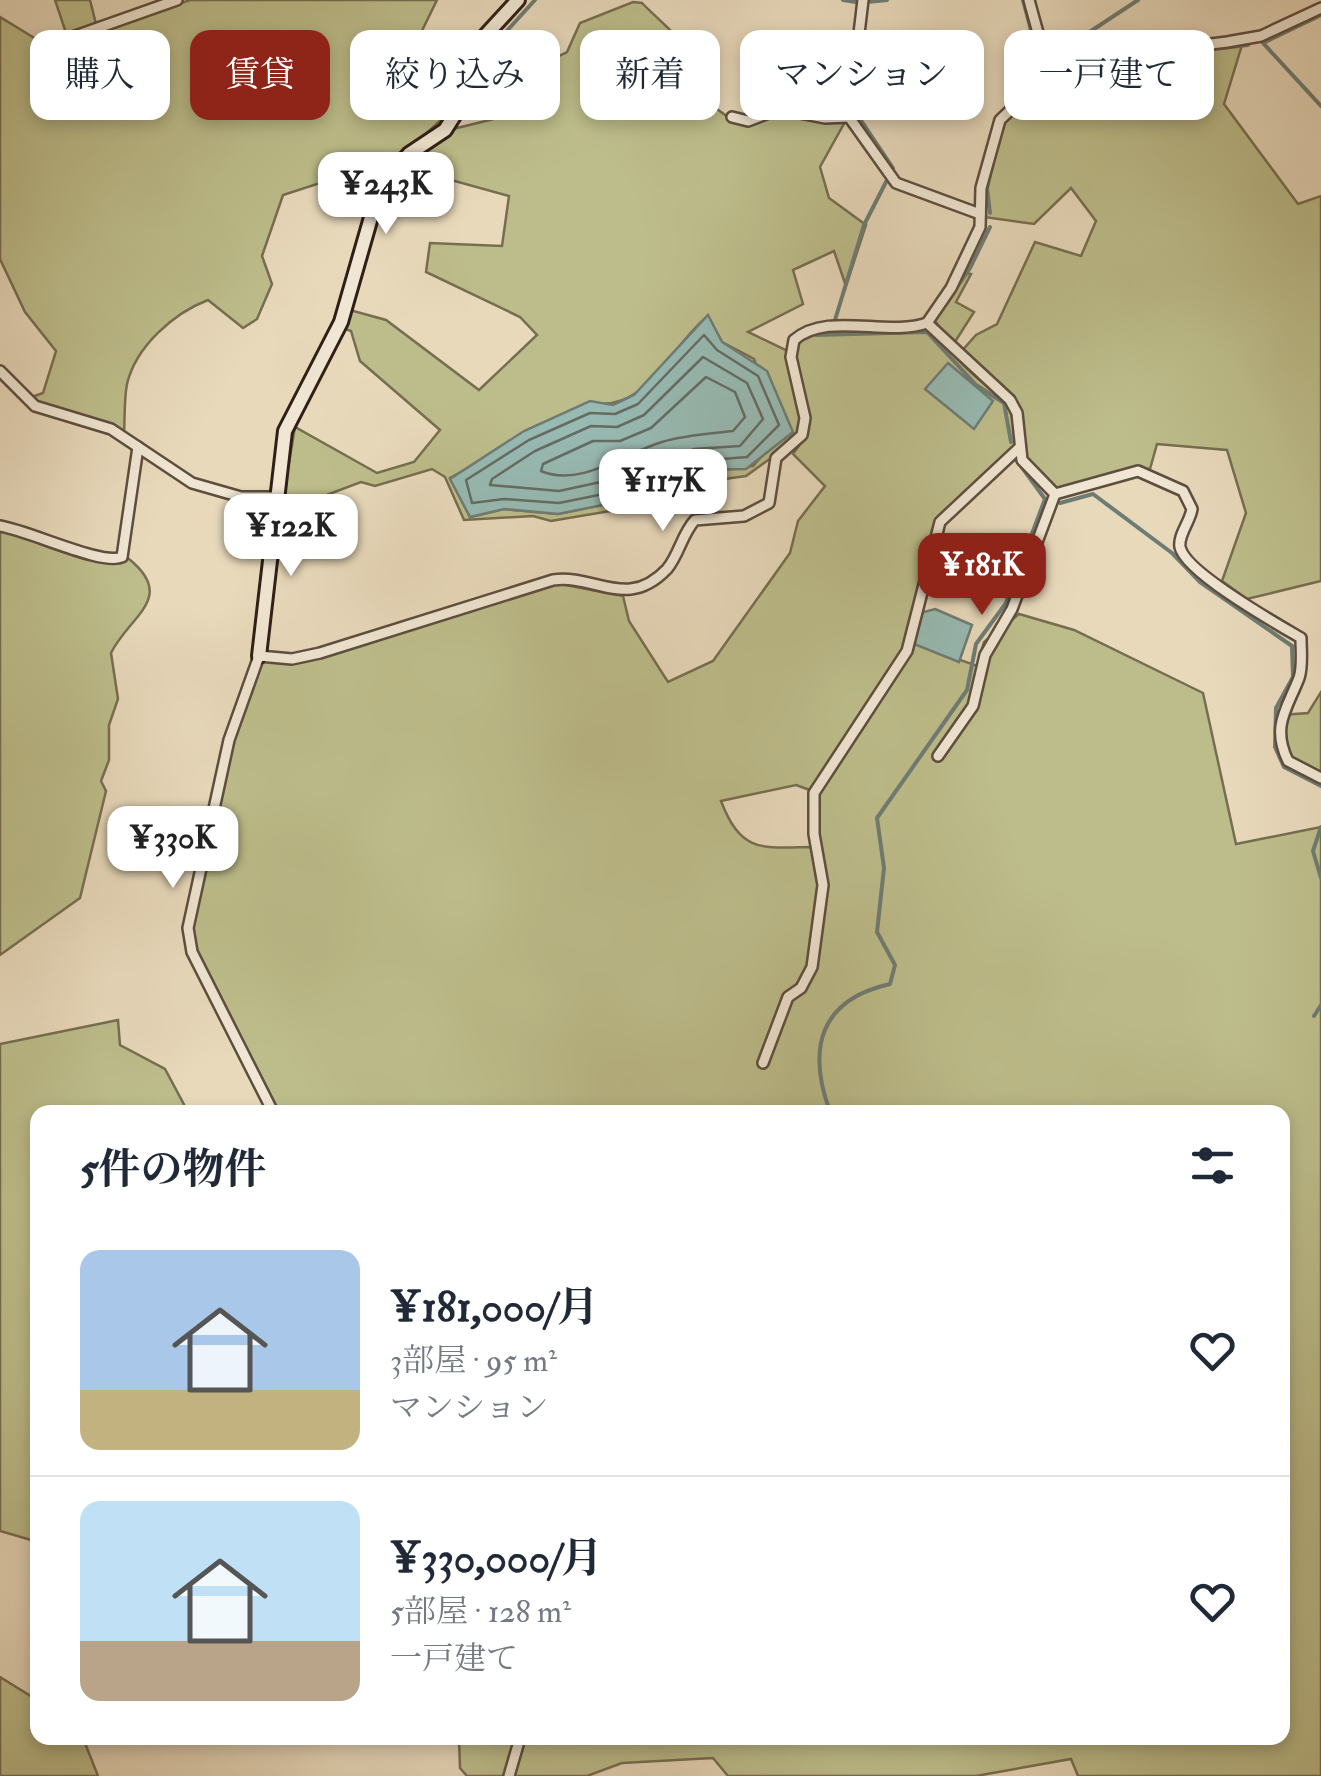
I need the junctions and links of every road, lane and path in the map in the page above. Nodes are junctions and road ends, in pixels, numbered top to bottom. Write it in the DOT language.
graph roads {
  1 [pos="176,0"];
  2 [pos="518,0"];
  3 [pos="863,0"];
  4 [pos="1030,0"];
  5 [pos="1321,8"];
  6 [pos="90,30"];
  7 [pos="859,30"];
  8 [pos="1036,30"];
  9 [pos="1214,42"];
  10 [pos="1004,116"];
  11 [pos="732,117"];
  12 [pos="740,119"];
  13 [pos="851,120"];
  14 [pos="980,214"];
  15 [pos="927,323"];
  16 [pos="0,371"];
  17 [pos="138,447"];
  18 [pos="1019,448"];
  19 [pos="1055,494"];
  20 [pos="280,497"];
  21 [pos="0,526"];
  22 [pos="259,656"];
  23 [pos="938,756"];
  24 [pos="1321,778"];
  25 [pos="763,1063"];
  26 [pos="270,1105"];
  27 [pos="518,1745"];
  28 [pos="509,1776"];
  1 -- 6 [label="street"];
  2 -- 20 [label="street"];
  3 -- 7 [label="street"];
  4 -- 8 [label="street"];
  5 -- 9 [label="street"];
  10 -- 14 [label="street"];
  11 -- 12 [label="street"];
  13 -- 14 [label="street"];
  14 -- 15 [label="street"];
  15 -- 18 [label="street"];
  15 -- 22 [label="street"];
  16 -- 17 [label="street"];
  17 -- 20 [label="street"];
  17 -- 21 [label="street"];
  18 -- 19 [label="street"];
  18 -- 25 [label="street"];
  19 -- 23 [label="street"];
  19 -- 24 [label="street"];
  20 -- 22 [label="street"];
  22 -- 26 [label="street"];
  27 -- 28 [label="street"];
}
